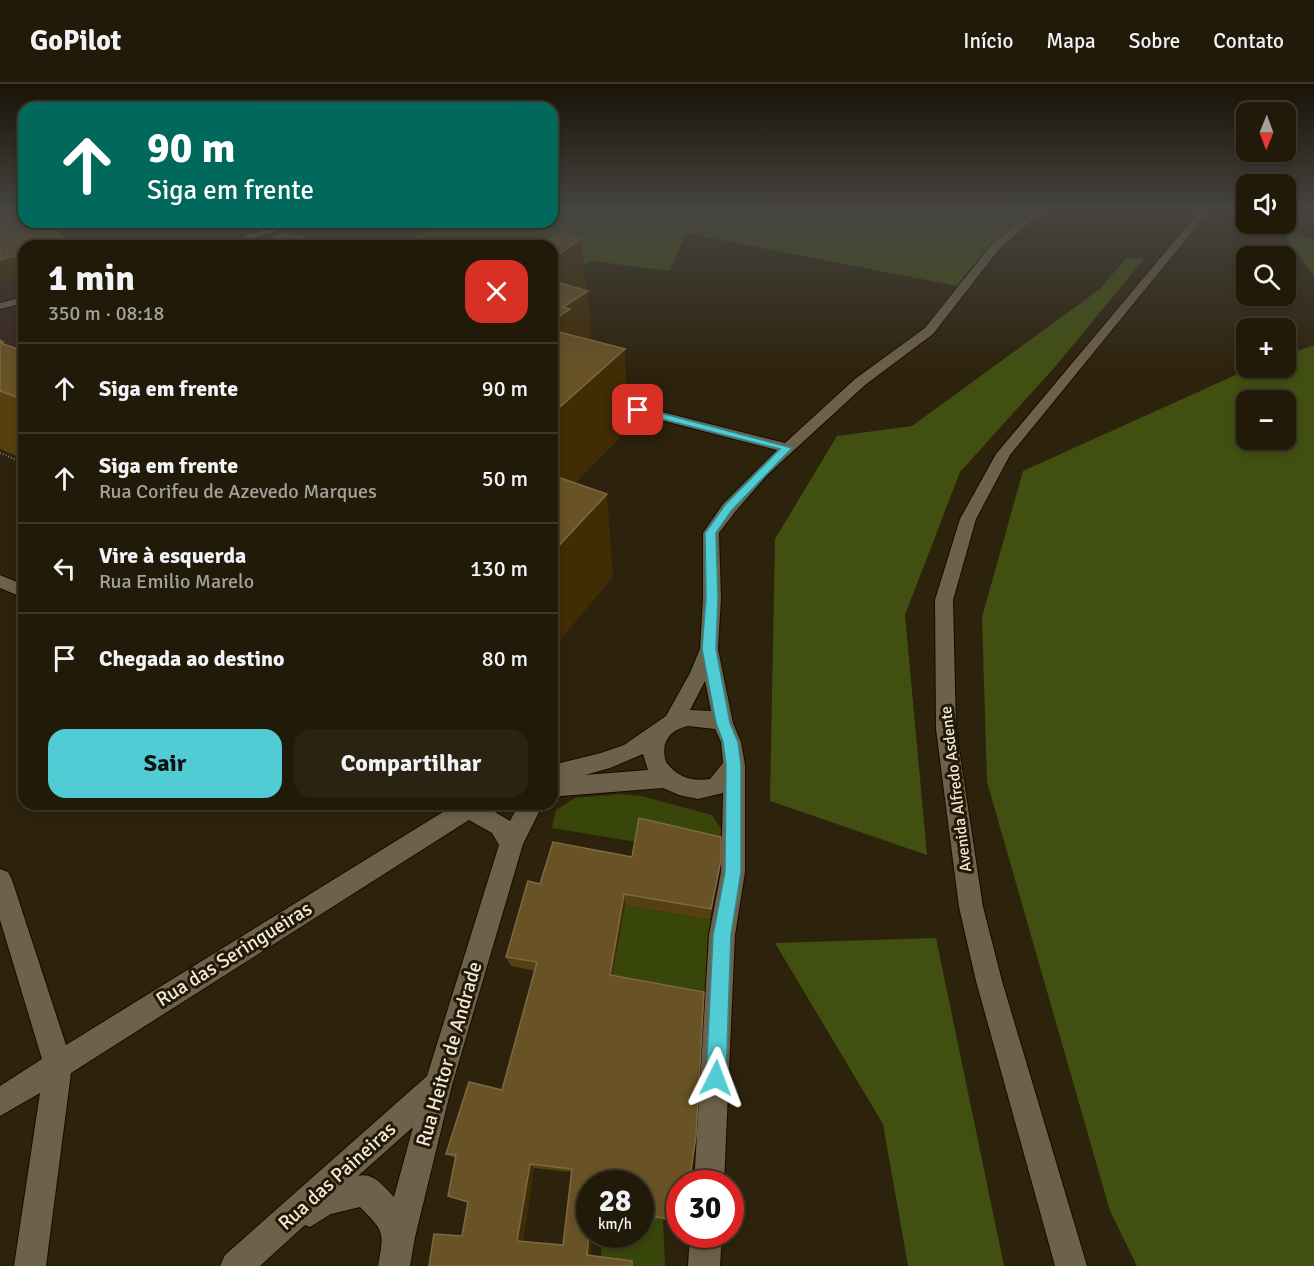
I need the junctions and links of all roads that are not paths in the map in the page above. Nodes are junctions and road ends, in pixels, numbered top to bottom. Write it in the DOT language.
graph roads {
  1 [pos="980,263"];
  2 [pos="1161,263"];
  3 [pos="18,302"];
  4 [pos="0,306"];
  5 [pos="558,390"];
  6 [pos="787,448"];
  7 [pos="709,649"];
  8 [pos="670,723"];
  9 [pos="723,723"];
  10 [pos="734,765"];
  11 [pos="558,773"];
  12 [pos="666,778"];
  13 [pos="558,787"];
  14 [pos="460,810"];
  15 [pos="476,810"];
  16 [pos="528,810"];
  17 [pos="511,844"];
  18 [pos="0,880"];
  19 [pos="58,1065"];
  20 [pos="438,1085"];
  21 [pos="0,1102"];
  22 [pos="710,1170"];
  23 [pos="705,1248"];
  24 [pos="397,1251"];
  25 [pos="242,1261"];
  26 [pos="30,1266"];
  27 [pos="704,1266"];
  28 [pos="1071,1266"];
  1 -- 6 [label="street"];
  2 -- 28 [label="street, Avenida Alfredo Asdente"];
  3 -- 4 [label="street"];
  5 -- 6 [label="street"];
  6 -- 7 [label="street"];
  7 -- 8 [label="street"];
  7 -- 9 [label="street"];
  8 -- 9 [label="street"];
  8 -- 11 [label="street"];
  8 -- 12 [label="street"];
  9 -- 10 [label="street"];
  10 -- 12 [label="street"];
  10 -- 22 [label="street"];
  12 -- 13 [label="street"];
  14 -- 19 [label="street, Rua das Seringueiras"];
  15 -- 17 [label="street"];
  16 -- 17 [label="street, Rua Heitor de Andrade"];
  17 -- 20 [label="street, Rua Heitor de Andrade"];
  18 -- 19 [label="street"];
  19 -- 21 [label="street, Rua das Seringueiras"];
  19 -- 26 [label="street"];
  20 -- 24 [label="street, Rua Heitor de Andrade"];
  20 -- 25 [label="street, Rua das Paineiras"];
  23 -- 27 [label="street"];
  24 -- 25 [label="street"];
}
